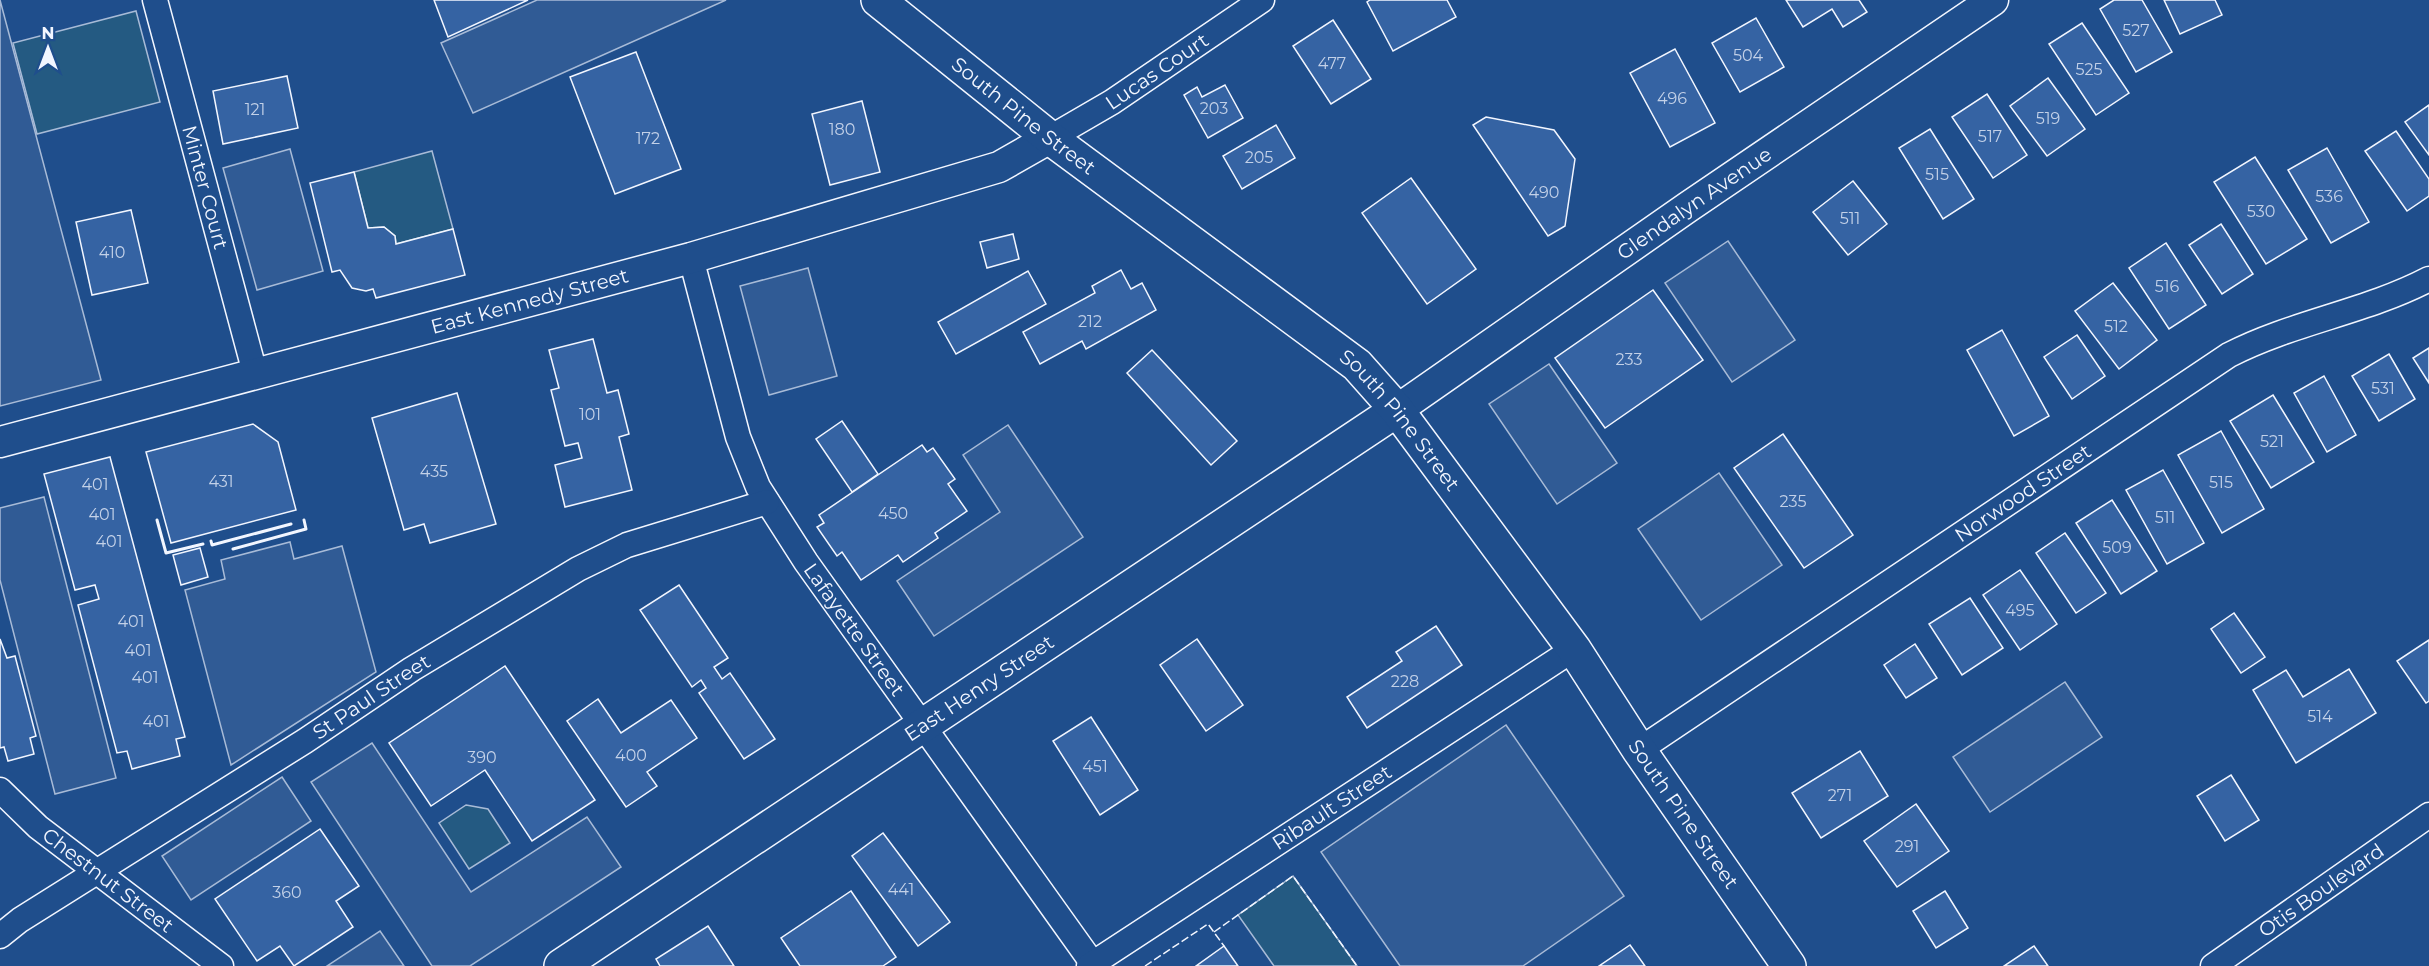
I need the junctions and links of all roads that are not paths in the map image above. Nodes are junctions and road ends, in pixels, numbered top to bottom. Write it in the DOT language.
graph roads {
  1 [pos="156,0"];
  2 [pos="878,0"];
  3 [pos="1262,0"];
  4 [pos="1993,0"];
  5 [pos="1050,138"];
  6 [pos="691,258"];
  7 [pos="2429,279"];
  8 [pos="255,373"];
  9 [pos="1397,410"];
  10 [pos="0,442"];
  11 [pos="766,502"];
  12 [pos="1574,649"];
  13 [pos="924,724"];
  14 [pos="1639,750"];
  15 [pos="0,789"];
  16 [pos="2429,815"];
  17 [pos="98,872"];
  18 [pos="0,936"];
  19 [pos="1091,965"];
  20 [pos="221,966"];
  21 [pos="561,966"];
  22 [pos="1789,966"];
  23 [pos="2213,966"];
  1 -- 8 [label="street, Minter Court"];
  2 -- 5 [label="main road, South Pine Street"];
  3 -- 5 [label="street, Lucas Court"];
  4 -- 9 [label="street, Glendalyn Avenue"];
  5 -- 6 [label="street, East Kennedy Street"];
  5 -- 9 [label="main road, South Pine Street"];
  6 -- 8 [label="street, East Kennedy Street"];
  6 -- 11 [label="street, Lafayette Street"];
  7 -- 14 [label="street, Norwood Street"];
  8 -- 10 [label="street, East Kennedy Street"];
  9 -- 12 [label="main road, South Pine Street"];
  9 -- 13 [label="main road, East Henry Street"];
  11 -- 13 [label="street, Lafayette Street"];
  11 -- 17 [label="street, St Paul Street"];
  12 -- 14 [label="main road, South Pine Street"];
  12 -- 19 [label="street, Ribault Street"];
  13 -- 19 [label="street, Lafayette Street"];
  13 -- 21 [label="main road, East Henry Street"];
  14 -- 22 [label="main road, South Pine Street"];
  15 -- 17 [label="street, Chestnut Street"];
  16 -- 23 [label="street, Otis Boulevard"];
  17 -- 18 [label="street, St Paul Street"];
  17 -- 20 [label="street, Chestnut Street"];
}
